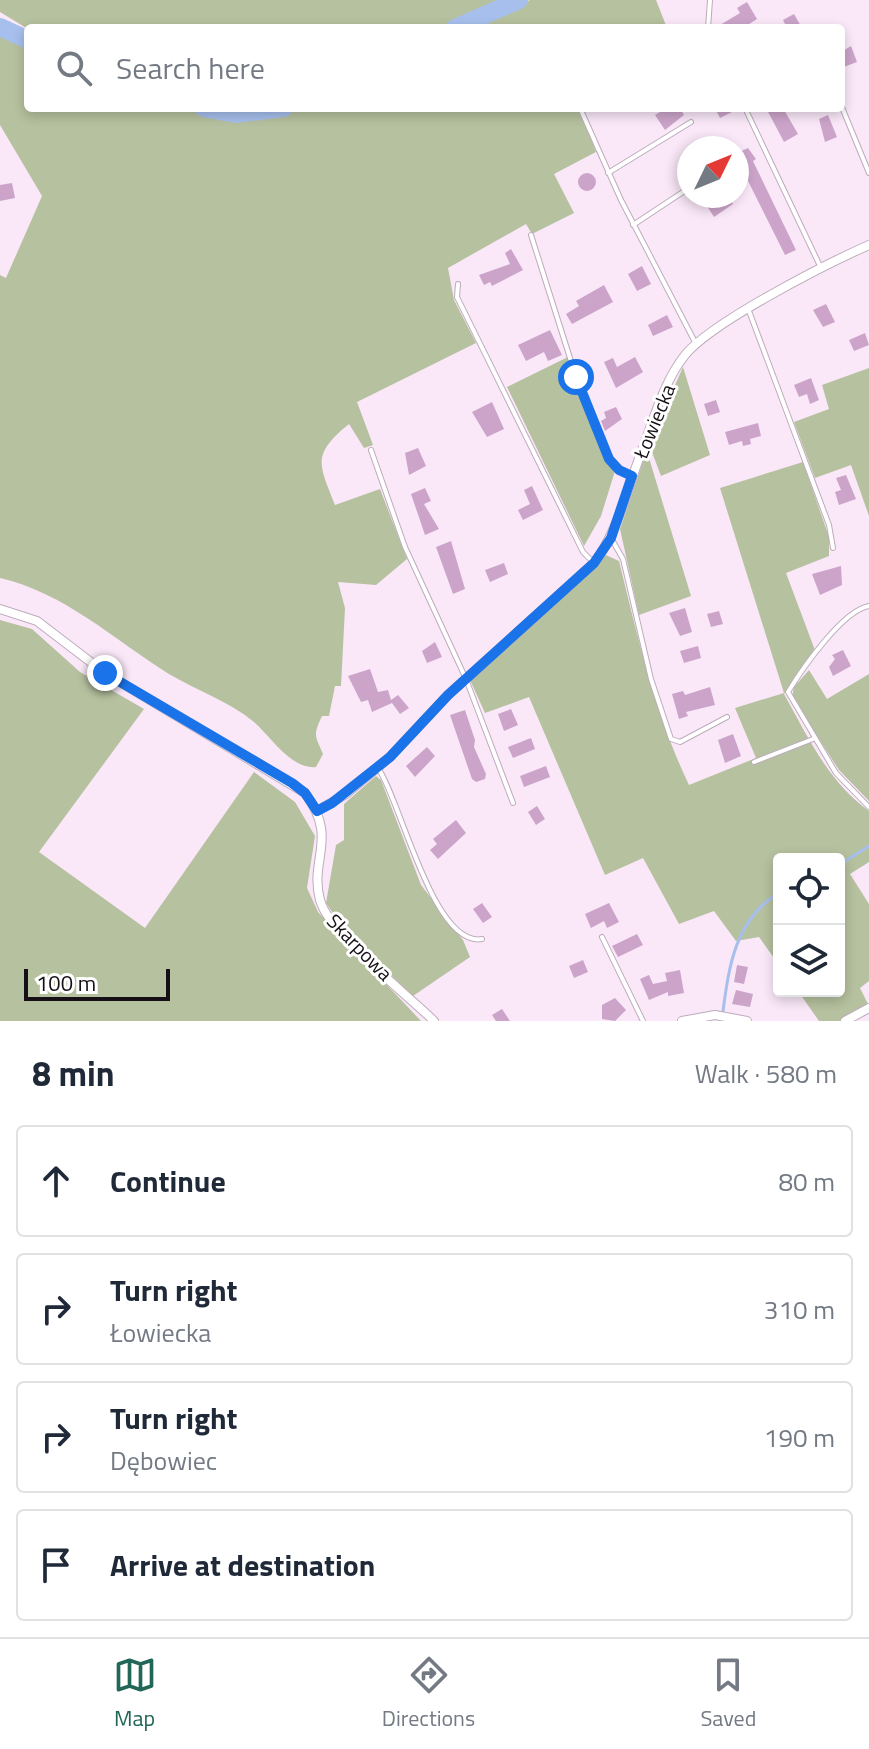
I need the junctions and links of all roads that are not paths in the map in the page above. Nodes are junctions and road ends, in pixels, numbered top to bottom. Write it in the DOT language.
graph roads {
  1 [pos="710,0"];
  2 [pos="708,24"];
  3 [pos="582,112"];
  4 [pos="747,112"];
  5 [pos="844,112"];
  6 [pos="691,122"];
  7 [pos="608,173"];
  8 [pos="869,173"];
  9 [pos="677,196"];
  10 [pos="633,225"];
  11 [pos="531,235"];
  12 [pos="869,245"];
  13 [pos="822,268"];
  14 [pos="458,284"];
  15 [pos="749,311"];
  16 [pos="696,344"];
  17 [pos="371,450"];
  18 [pos="632,476"];
  19 [pos="611,538"];
  20 [pos="833,548"];
  21 [pos="594,563"];
  22 [pos="869,606"];
  23 [pos="0,609"];
  24 [pos="466,679"];
  25 [pos="727,717"];
  26 [pos="813,739"];
  27 [pos="754,762"];
  28 [pos="378,768"];
  29 [pos="513,803"];
  30 [pos="869,807"];
  31 [pos="317,811"];
  32 [pos="602,937"];
  33 [pos="482,939"];
  34 [pos="869,1008"];
  35 [pos="735,1019"];
  36 [pos="434,1021"];
  37 [pos="643,1021"];
  38 [pos="682,1021"];
  39 [pos="747,1021"];
  40 [pos="845,1021"];
  1 -- 2 [label="lane"];
  3 -- 7 [label="lane"];
  4 -- 13 [label="lane"];
  5 -- 8 [label="lane"];
  6 -- 7 [label="lane"];
  7 -- 10 [label="lane"];
  9 -- 10 [label="lane"];
  10 -- 16 [label="lane"];
  11 -- 18 [label="lane"];
  12 -- 13 [label="street, Łowiecka"];
  13 -- 15 [label="street, Łowiecka"];
  14 -- 21 [label="lane"];
  15 -- 16 [label="street, Łowiecka"];
  15 -- 20 [label="lane"];
  16 -- 18 [label="street, Łowiecka"];
  17 -- 24 [label="lane"];
  18 -- 19 [label="street, Łowiecka"];
  19 -- 21 [label="street, Łowiecka"];
  19 -- 25 [label="lane"];
  21 -- 24 [label="street, Łowiecka"];
  22 -- 26 [label="lane"];
  23 -- 31 [label="street"];
  24 -- 28 [label="street, Łowiecka"];
  24 -- 29 [label="lane"];
  26 -- 27 [label="lane"];
  26 -- 30 [label="lane"];
  28 -- 31 [label="street, Łowiecka"];
  28 -- 33 [label="lane"];
  31 -- 36 [label="street, Skarpowa"];
  32 -- 37 [label="lane"];
  34 -- 40 [label="street"];
  35 -- 38 [label="street"];
  35 -- 39 [label="street"];
}
